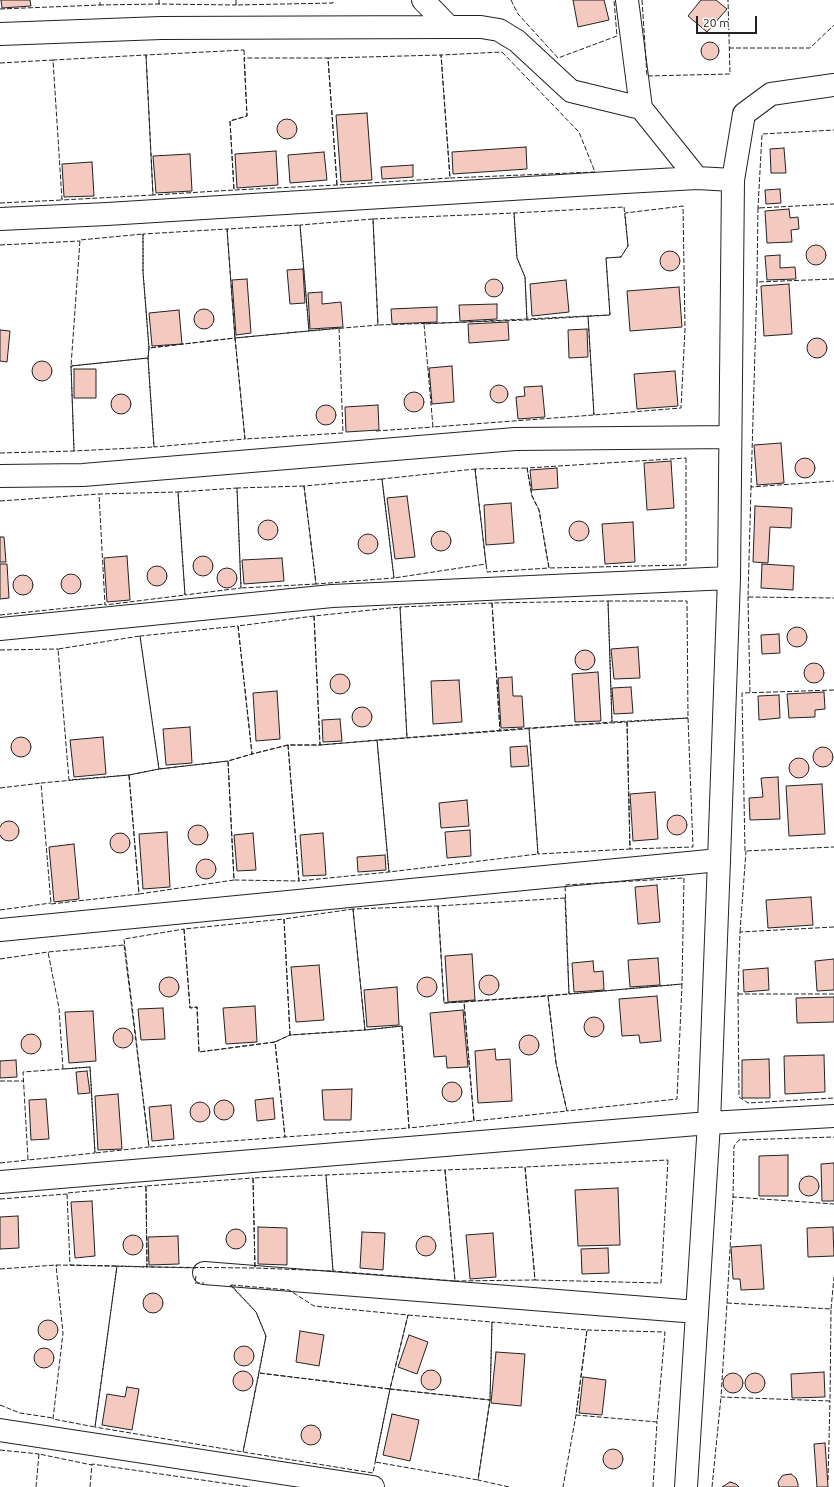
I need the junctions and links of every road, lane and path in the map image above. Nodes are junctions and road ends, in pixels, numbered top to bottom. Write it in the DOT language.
graph roads {
  1 [pos="423,0"];
  2 [pos="627,0"];
  3 [pos="449,27"];
  4 [pos="0,34"];
  5 [pos="834,84"];
  6 [pos="640,108"];
  7 [pos="697,178"];
  8 [pos="733,180"];
  9 [pos="0,219"];
  10 [pos="730,438"];
  11 [pos="0,476"];
  12 [pos="729,578"];
  13 [pos="0,629"];
  14 [pos="719,860"];
  15 [pos="0,930"];
  16 [pos="834,1116"];
  17 [pos="709,1123"];
  18 [pos="0,1182"];
  19 [pos="204,1273"];
  20 [pos="697,1312"];
  21 [pos="0,1430"];
  22 [pos="373,1487"];
  23 [pos="686,1487"];
  1 -- 3 [label="street"];
  2 -- 6 [label="street"];
  3 -- 4 [label="street"];
  3 -- 6 [label="street"];
  5 -- 8 [label="street"];
  6 -- 7 [label="street"];
  7 -- 8 [label="street"];
  7 -- 9 [label="street"];
  8 -- 10 [label="street"];
  10 -- 11 [label="street"];
  10 -- 12 [label="street"];
  12 -- 13 [label="street"];
  12 -- 14 [label="street"];
  14 -- 15 [label="street"];
  14 -- 17 [label="street"];
  16 -- 17 [label="street"];
  17 -- 18 [label="street"];
  17 -- 20 [label="street"];
  19 -- 20 [label="street"];
  20 -- 23 [label="street"];
  21 -- 22 [label="street"];
}
